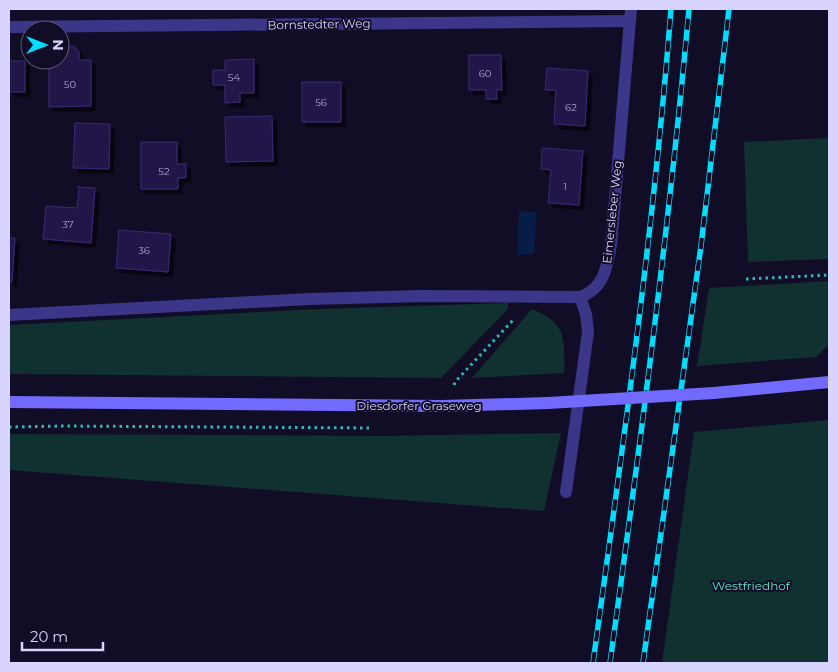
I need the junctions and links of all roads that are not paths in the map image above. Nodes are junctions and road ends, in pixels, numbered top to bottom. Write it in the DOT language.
graph roads {
  1 [pos="630,15"];
  2 [pos="9,27"];
  3 [pos="580,297"];
  4 [pos="9,315"];
  5 [pos="829,382"];
  6 [pos="9,402"];
  7 [pos="566,492"];
  1 -- 2 [label="street, Bornstedter Weg"];
  1 -- 3 [label="street, Eimersleber Weg"];
  3 -- 4 [label="street"];
  3 -- 7 [label="street"];
  5 -- 6 [label="main road, Diesdorfer Graseweg, bridge"];
}
